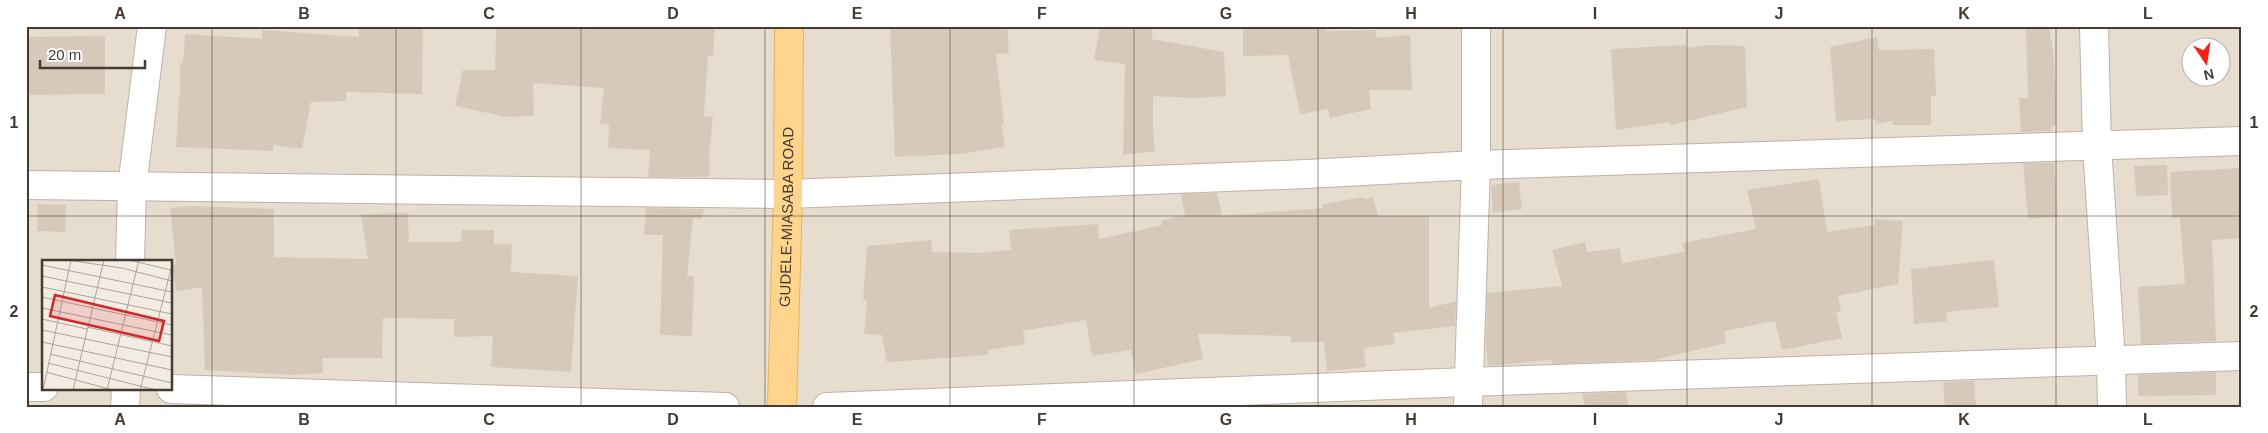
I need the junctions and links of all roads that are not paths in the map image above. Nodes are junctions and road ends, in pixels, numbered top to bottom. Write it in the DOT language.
graph roads {
  1 [pos="152,26"];
  2 [pos="789,26"];
  3 [pos="1476,26"];
  4 [pos="2094,26"];
  5 [pos="2242,141"];
  6 [pos="2097,146"];
  7 [pos="1476,165"];
  8 [pos="26,185"];
  9 [pos="132,188"];
  10 [pos="788,194"];
  11 [pos="130,260"];
  12 [pos="2242,356"];
  13 [pos="2111,360"];
  14 [pos="26,387"];
  15 [pos="42,387"];
  16 [pos="172,389"];
  17 [pos="126,390"];
  18 [pos="1468,394"];
  19 [pos="125,407"];
  20 [pos="726,407"];
  21 [pos="782,407"];
  22 [pos="827,407"];
  23 [pos="2112,407"];
  1 -- 9 [label="street"];
  2 -- 10 [label="main road, GUDELE-MIASABA ROAD"];
  3 -- 7 [label="street"];
  4 -- 6 [label="street"];
  5 -- 6 [label="street"];
  6 -- 7 [label="street"];
  6 -- 13 [label="street"];
  7 -- 10 [label="street"];
  7 -- 18 [label="street"];
  8 -- 9 [label="street"];
  9 -- 10 [label="street"];
  9 -- 11 [label="street"];
  10 -- 21 [label="main road, GUDELE-MIASABA ROAD"];
  12 -- 13 [label="street"];
  13 -- 18 [label="street"];
  13 -- 23 [label="street"];
  14 -- 15 [label="street"];
  16 -- 20 [label="street"];
  17 -- 19 [label="street"];
  18 -- 22 [label="street"];
}
